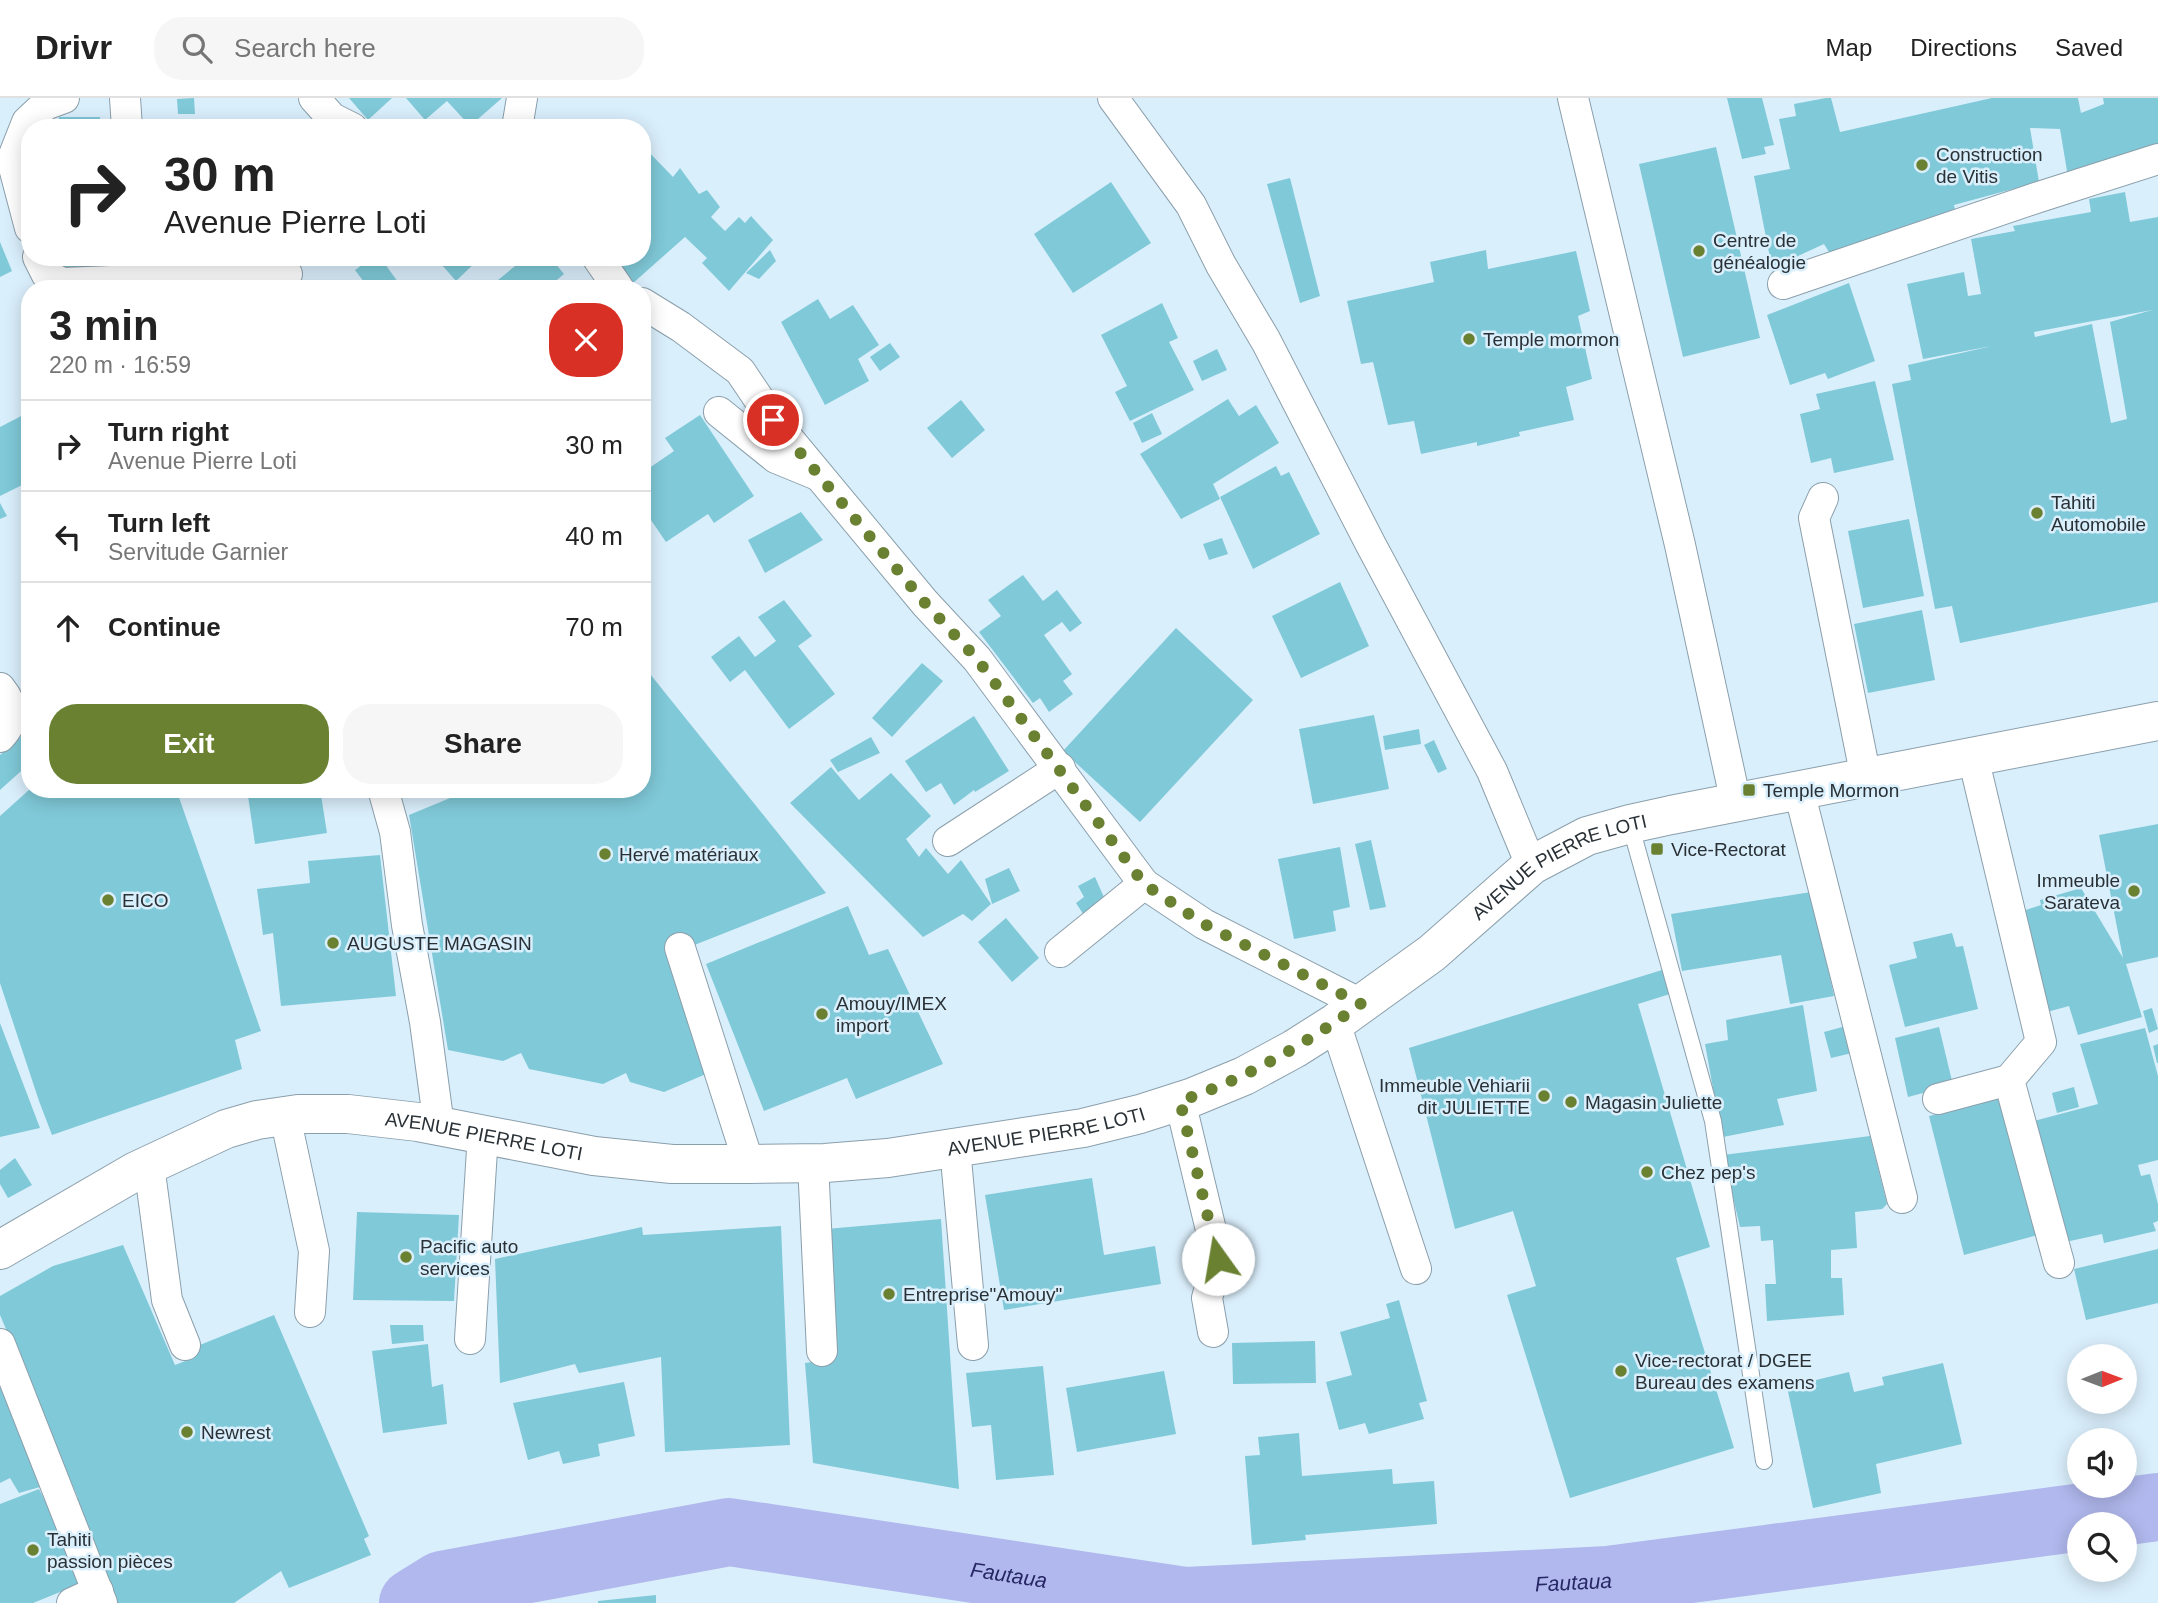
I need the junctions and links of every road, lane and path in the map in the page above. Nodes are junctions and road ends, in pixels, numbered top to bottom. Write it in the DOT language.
graph roads {
  1 [pos="64,98"];
  2 [pos="125,98"];
  3 [pos="314,98"];
  4 [pos="522,98"];
  5 [pos="1112,98"];
  6 [pos="1573,98"];
  7 [pos="30,119"];
  8 [pos="126,119"];
  9 [pos="334,119"];
  10 [pos="518,119"];
  11 [pos="21,137"];
  12 [pos="2158,159"];
  13 [pos="21,194"];
  14 [pos="42,266"];
  15 [pos="287,274"];
  16 [pos="56,280"];
  17 [pos="137,280"];
  18 [pos="1783,284"];
  19 [pos="651,309"];
  20 [pos="719,412"];
  21 [pos="819,475"];
  22 [pos="1823,498"];
  23 [pos="0,688"];
  24 [pos="2158,721"];
  25 [pos="0,737"];
  26 [pos="1973,757"];
  27 [pos="1060,768"];
  28 [pos="1866,778"];
  29 [pos="1799,791"];
  30 [pos="386,798"];
  31 [pos="1736,803"];
  32 [pos="1630,824"];
  33 [pos="948,841"];
  34 [pos="1144,884"];
  35 [pos="1510,884"];
  36 [pos="680,948"];
  37 [pos="1060,953"];
  38 [pos="1348,1013"];
  39 [pos="2010,1080"];
  40 [pos="1938,1100"];
  41 [pos="1180,1101"];
  42 [pos="285,1116"];
  43 [pos="439,1126"];
  44 [pos="483,1134"];
  45 [pos="955,1148"];
  46 [pos="813,1163"];
  47 [pos="750,1164"];
  48 [pos="149,1165"];
  49 [pos="1902,1198"];
  50 [pos="0,1250"];
  51 [pos="2059,1263"];
  52 [pos="1416,1269"];
  53 [pos="310,1312"];
  54 [pos="1213,1332"];
  55 [pos="470,1339"];
  56 [pos="0,1344"];
  57 [pos="185,1345"];
  58 [pos="973,1345"];
  59 [pos="822,1351"];
  60 [pos="1764,1461"];
  61 [pos="90,1599"];
  1 -- 7 [label="street"];
  2 -- 8 [label="street"];
  3 -- 9 [label="street"];
  4 -- 10 [label="street"];
  5 -- 35 [label="street"];
  6 -- 31 [label="street"];
  11 -- 13 [label="street"];
  12 -- 18 [label="street"];
  14 -- 16 [label="street"];
  15 -- 17 [label="street"];
  19 -- 21 [label="street"];
  20 -- 21 [label="street"];
  21 -- 27 [label="street"];
  22 -- 28 [label="street"];
  23 -- 25 [label="street"];
  24 -- 26 [label="main road, AVENUE PIERRE LOTI"];
  26 -- 28 [label="main road, AVENUE PIERRE LOTI"];
  26 -- 39 [label="street"];
  27 -- 33 [label="street"];
  27 -- 34 [label="street"];
  28 -- 29 [label="main road, AVENUE PIERRE LOTI"];
  29 -- 31 [label="main road, AVENUE PIERRE LOTI"];
  29 -- 49 [label="street"];
  30 -- 43 [label="street"];
  31 -- 32 [label="main road, AVENUE PIERRE LOTI"];
  32 -- 35 [label="main road, AVENUE PIERRE LOTI"];
  32 -- 60 [label="lane"];
  34 -- 37 [label="street"];
  34 -- 38 [label="street"];
  35 -- 38 [label="main road, AVENUE PIERRE LOTI"];
  36 -- 47 [label="street"];
  38 -- 41 [label="main road, AVENUE PIERRE LOTI"];
  38 -- 52 [label="street"];
  39 -- 40 [label="street"];
  39 -- 51 [label="street"];
  41 -- 45 [label="main road, AVENUE PIERRE LOTI"];
  41 -- 54 [label="street"];
  42 -- 43 [label="main road, AVENUE PIERRE LOTI"];
  42 -- 48 [label="main road, AVENUE PIERRE LOTI"];
  42 -- 53 [label="street"];
  43 -- 44 [label="main road, AVENUE PIERRE LOTI"];
  44 -- 47 [label="main road, AVENUE PIERRE LOTI"];
  44 -- 55 [label="street"];
  45 -- 46 [label="main road, AVENUE PIERRE LOTI"];
  45 -- 58 [label="street"];
  46 -- 47 [label="main road, AVENUE PIERRE LOTI"];
  46 -- 59 [label="street"];
  48 -- 50 [label="main road, AVENUE PIERRE LOTI"];
  48 -- 57 [label="street"];
  56 -- 61 [label="street"];
}
